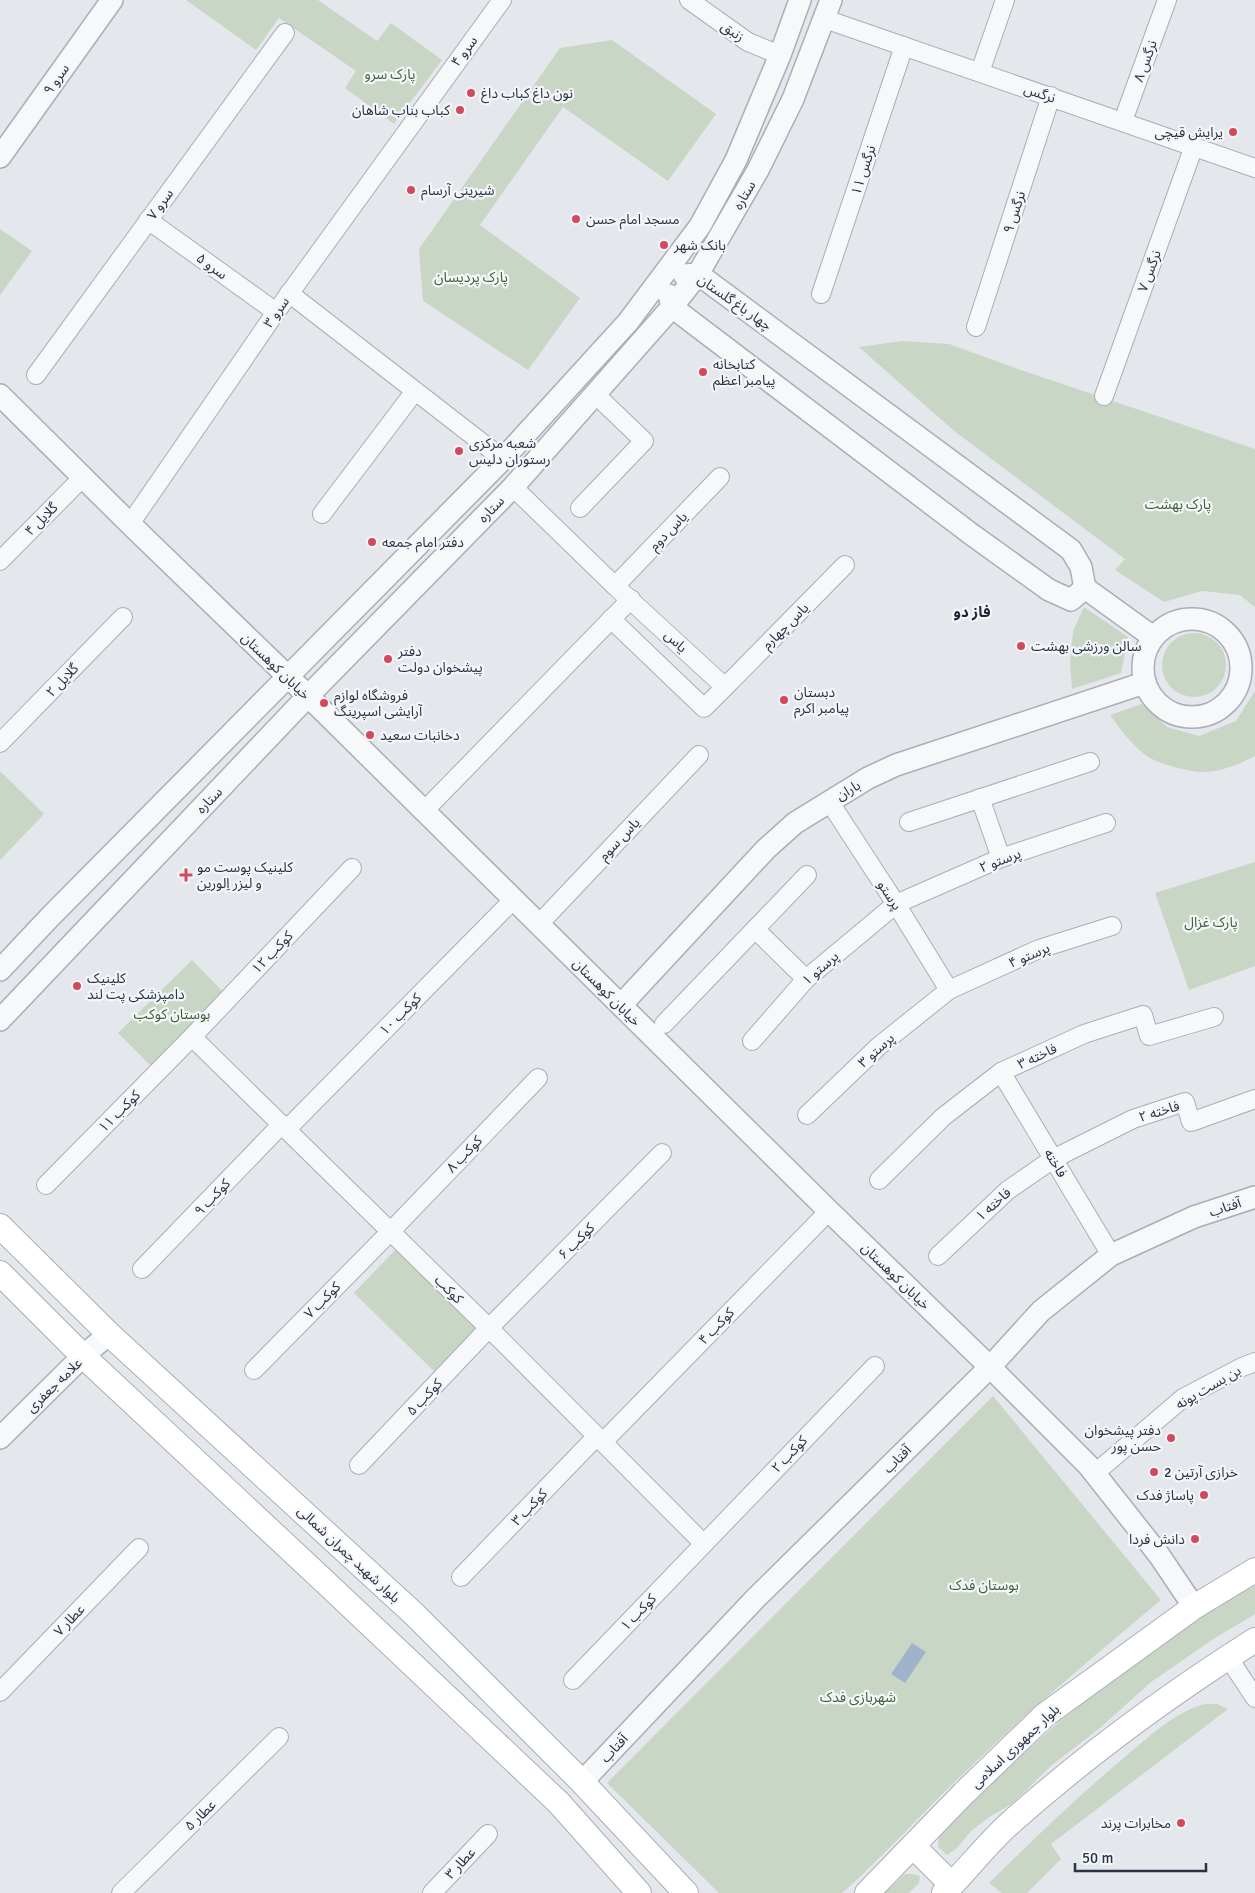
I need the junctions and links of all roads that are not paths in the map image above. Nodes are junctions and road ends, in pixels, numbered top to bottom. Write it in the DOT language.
graph roads {
  1 [pos="112,0"];
  2 [pos="502,0"];
  3 [pos="800,0"];
  4 [pos="1005,0"];
  5 [pos="1166,0"];
  6 [pos="696,2"];
  7 [pos="828,9"];
  8 [pos="285,33"];
  9 [pos="904,46"];
  10 [pos="780,55"];
  11 [pos="980,72"];
  12 [pos="1051,96"];
  13 [pos="426,102"];
  14 [pos="1123,121"];
  15 [pos="1194,146"];
  16 [pos="0,157"];
  17 [pos="1255,168"];
  18 [pos="148,220"];
  19 [pos="698,274"];
  20 [pos="663,276"];
  21 [pos="289,293"];
  22 [pos="821,294"];
  23 [pos="672,307"];
  24 [pos="276,312"];
  25 [pos="976,327"];
  26 [pos="36,374"];
  27 [pos="415,391"];
  28 [pos="595,394"];
  29 [pos="0,395"];
  30 [pos="1104,396"];
  31 [pos="503,459"];
  32 [pos="83,477"];
  33 [pos="720,477"];
  34 [pos="513,487"];
  35 [pos="580,508"];
  36 [pos="322,514"];
  37 [pos="130,524"];
  38 [pos="0,561"];
  39 [pos="845,565"];
  40 [pos="615,586"];
  41 [pos="1078,594"];
  42 [pos="631,599"];
  43 [pos="123,617"];
  44 [pos="611,619"];
  45 [pos="1153,637"];
  46 [pos="1247,651"];
  47 [pos="288,678"];
  48 [pos="1144,683"];
  49 [pos="725,686"];
  50 [pos="308,696"];
  51 [pos="0,743"];
  52 [pos="699,755"];
  53 [pos="1090,762"];
  54 [pos="980,798"];
  55 [pos="829,801"];
  56 [pos="424,811"];
  57 [pos="909,822"];
  58 [pos="1106,823"];
  59 [pos="1000,858"];
  60 [pos="352,868"];
  61 [pos="807,874"];
  62 [pos="514,899"];
  63 [pos="896,904"];
  64 [pos="539,924"];
  65 [pos="1112,926"];
  66 [pos="755,929"];
  67 [pos="0,970"];
  68 [pos="806,978"];
  69 [pos="949,990"];
  70 [pos="621,1005"];
  71 [pos="1214,1017"];
  72 [pos="0,1020"];
  73 [pos="664,1024"];
  74 [pos="192,1037"];
  75 [pos="752,1041"];
  76 [pos="1001,1072"];
  77 [pos="538,1078"];
  78 [pos="1255,1099"];
  79 [pos="807,1115"];
  80 [pos="285,1127"];
  81 [pos="662,1154"];
  82 [pos="1053,1159"];
  83 [pos="879,1180"];
  84 [pos="46,1185"];
  85 [pos="1255,1197"];
  86 [pos="829,1211"];
  87 [pos="0,1226"];
  88 [pos="391,1231"];
  89 [pos="1110,1255"];
  90 [pos="938,1256"];
  91 [pos="142,1269"];
  92 [pos="0,1273"];
  93 [pos="489,1328"];
  94 [pos="109,1334"];
  95 [pos="83,1356"];
  96 [pos="1255,1362"];
  97 [pos="875,1366"];
  98 [pos="990,1367"];
  99 [pos="254,1370"];
  100 [pos="0,1438"];
  101 [pos="600,1439"];
  102 [pos="358,1465"];
  103 [pos="1094,1474"];
  104 [pos="704,1543"];
  105 [pos="139,1548"];
  106 [pos="1255,1570"];
  107 [pos="461,1577"];
  108 [pos="1194,1607"];
  109 [pos="1255,1640"];
  110 [pos="1228,1657"];
  111 [pos="572,1680"];
  112 [pos="0,1692"];
  113 [pos="1255,1698"];
  114 [pos="279,1737"];
  115 [pos="582,1782"];
  116 [pos="488,1834"];
  117 [pos="913,1846"];
  118 [pos="948,1889"];
  119 [pos="121,1893"];
  120 [pos="432,1893"];
  121 [pos="639,1893"];
  122 [pos="686,1893"];
  123 [pos="867,1893"];
  1 -- 16 [label="street, سرو ۹"];
  2 -- 13 [label="street, سرو ۴"];
  3 -- 10 [label="street, ستاره"];
  4 -- 11 [label="street"];
  5 -- 14 [label="street, نرگس ۸"];
  6 -- 10 [label="street, زنبق"];
  7 -- 9 [label="street, نرگس"];
  7 -- 19 [label="street, ستاره"];
  8 -- 18 [label="street, سرو ۷"];
  9 -- 11 [label="street, نرگس"];
  9 -- 22 [label="street, نرگس ۱۱"];
  10 -- 20 [label="street, ستاره"];
  11 -- 12 [label="street, نرگس"];
  12 -- 14 [label="street, نرگس"];
  12 -- 25 [label="street, نرگس ۹"];
  13 -- 21 [label="street, سرو ۳"];
  14 -- 15 [label="street, نرگس"];
  15 -- 17 [label="street, نرگس"];
  15 -- 30 [label="street, نرگس ۷"];
  18 -- 24 [label="street, سرو ۵"];
  18 -- 26 [label="street, سرو ۷"];
  19 -- 20 [label="street, چهار باغ گلستان"];
  19 -- 23 [label="street, ستاره"];
  19 -- 41 [label="street, چهار باغ گلستان"];
  20 -- 23 [label="street"];
  20 -- 31 [label="street, ستاره"];
  21 -- 24 [label="street, سرو ۳"];
  21 -- 27 [label="street"];
  23 -- 28 [label="street, ستاره"];
  23 -- 41 [label="street"];
  24 -- 37 [label="street, سرو ۳"];
  27 -- 31 [label="street"];
  27 -- 36 [label="street"];
  28 -- 34 [label="street, ستاره"];
  28 -- 35 [label="street"];
  29 -- 32 [label="street, خیابان کوهستان"];
  31 -- 47 [label="street, ستاره"];
  32 -- 37 [label="street, خیابان کوهستان"];
  32 -- 38 [label="street, گلایل ۴"];
  33 -- 40 [label="street, یاس دوم"];
  34 -- 40 [label="street, یاس"];
  34 -- 50 [label="street, ستاره"];
  37 -- 47 [label="street, خیابان کوهستان"];
  39 -- 49 [label="street, یاس چهارم"];
  40 -- 42 [label="street, یاس"];
  41 -- 45 [label="street"];
  42 -- 44 [label="street"];
  42 -- 49 [label="street, یاس"];
  43 -- 51 [label="street, گلایل ۲"];
  44 -- 49 [label="street, یاس"];
  44 -- 56 [label="street"];
  45 -- 46 [label="street"];
  45 -- 48 [label="street"];
  46 -- 48 [label="street"];
  47 -- 50 [label="street, خیابان کوهستان"];
  47 -- 67 [label="street, ستاره"];
  48 -- 55 [label="street, باران"];
  50 -- 56 [label="street, خیابان کوهستان"];
  50 -- 72 [label="street, ستاره"];
  52 -- 64 [label="street, یاس سوم"];
  53 -- 54 [label="street"];
  54 -- 57 [label="street"];
  54 -- 59 [label="street"];
  55 -- 63 [label="street, پرستو"];
  55 -- 70 [label="street, باران"];
  56 -- 62 [label="street, خیابان کوهستان"];
  58 -- 59 [label="street, پرستو ۲"];
  59 -- 63 [label="street, پرستو ۲"];
  60 -- 74 [label="street, کوکب ۱۲"];
  61 -- 66 [label="street"];
  62 -- 64 [label="street, خیابان کوهستان"];
  62 -- 80 [label="street, کوکب ۱۰"];
  63 -- 68 [label="street, پرستو ۱"];
  63 -- 69 [label="street, پرستو"];
  64 -- 70 [label="street, خیابان کوهستان"];
  65 -- 69 [label="street, پرستو ۴"];
  66 -- 68 [label="street"];
  66 -- 73 [label="street"];
  68 -- 75 [label="street, پرستو ۱"];
  69 -- 79 [label="street, پرستو ۳"];
  70 -- 86 [label="street, خیابان کوهستان"];
  71 -- 76 [label="street, فاخته ۳"];
  74 -- 80 [label="street, کوکب"];
  74 -- 84 [label="street, کوکب ۱۱"];
  76 -- 82 [label="street, فاخته"];
  76 -- 83 [label="street, فاخته ۳"];
  77 -- 88 [label="street, کوکب ۸"];
  78 -- 82 [label="street, فاخته ۲"];
  80 -- 88 [label="street, کوکب"];
  80 -- 91 [label="street, کوکب ۹"];
  81 -- 93 [label="street, کوکب ۶"];
  82 -- 89 [label="street, فاخته"];
  82 -- 90 [label="street, فاخته ۱"];
  85 -- 89 [label="street, آفتاب"];
  86 -- 98 [label="street, خیابان کوهستان"];
  86 -- 101 [label="street, کوکب ۴"];
  87 -- 94 [label="main road, بلوار شهید چمران شمالی"];
  88 -- 93 [label="street, کوکب"];
  88 -- 99 [label="street, کوکب ۷"];
  89 -- 98 [label="street, آفتاب"];
  92 -- 95 [label="main road"];
  93 -- 101 [label="street, کوکب"];
  93 -- 102 [label="street, کوکب ۵"];
  94 -- 95 [label="street, علامه جعفری"];
  94 -- 115 [label="main road, بلوار شهید چمران شمالی"];
  95 -- 100 [label="street, علامه جعفری"];
  95 -- 121 [label="main road"];
  96 -- 103 [label="street, بن بست پونه"];
  97 -- 104 [label="street, کوکب ۲"];
  98 -- 103 [label="street, خیابان کوهستان"];
  98 -- 115 [label="street, آفتاب"];
  101 -- 104 [label="street, کوکب"];
  101 -- 107 [label="street, کوکب ۳"];
  103 -- 108 [label="street, خیابان کوهستان"];
  104 -- 111 [label="street, کوکب ۱"];
  105 -- 112 [label="street, عطار ۷"];
  106 -- 108 [label="main road, بلوار جمهوری اسلامی"];
  108 -- 117 [label="main road, بلوار جمهوری اسلامی"];
  109 -- 110 [label="main road"];
  110 -- 113 [label="street"];
  110 -- 118 [label="main road"];
  114 -- 119 [label="street, عطار ۵"];
  115 -- 122 [label="main road, بلوار شهید چمران شمالی"];
  116 -- 120 [label="street, عطار ۳"];
  117 -- 118 [label="main road"];
  117 -- 123 [label="main road, بلوار جمهوری اسلامی"];
}
